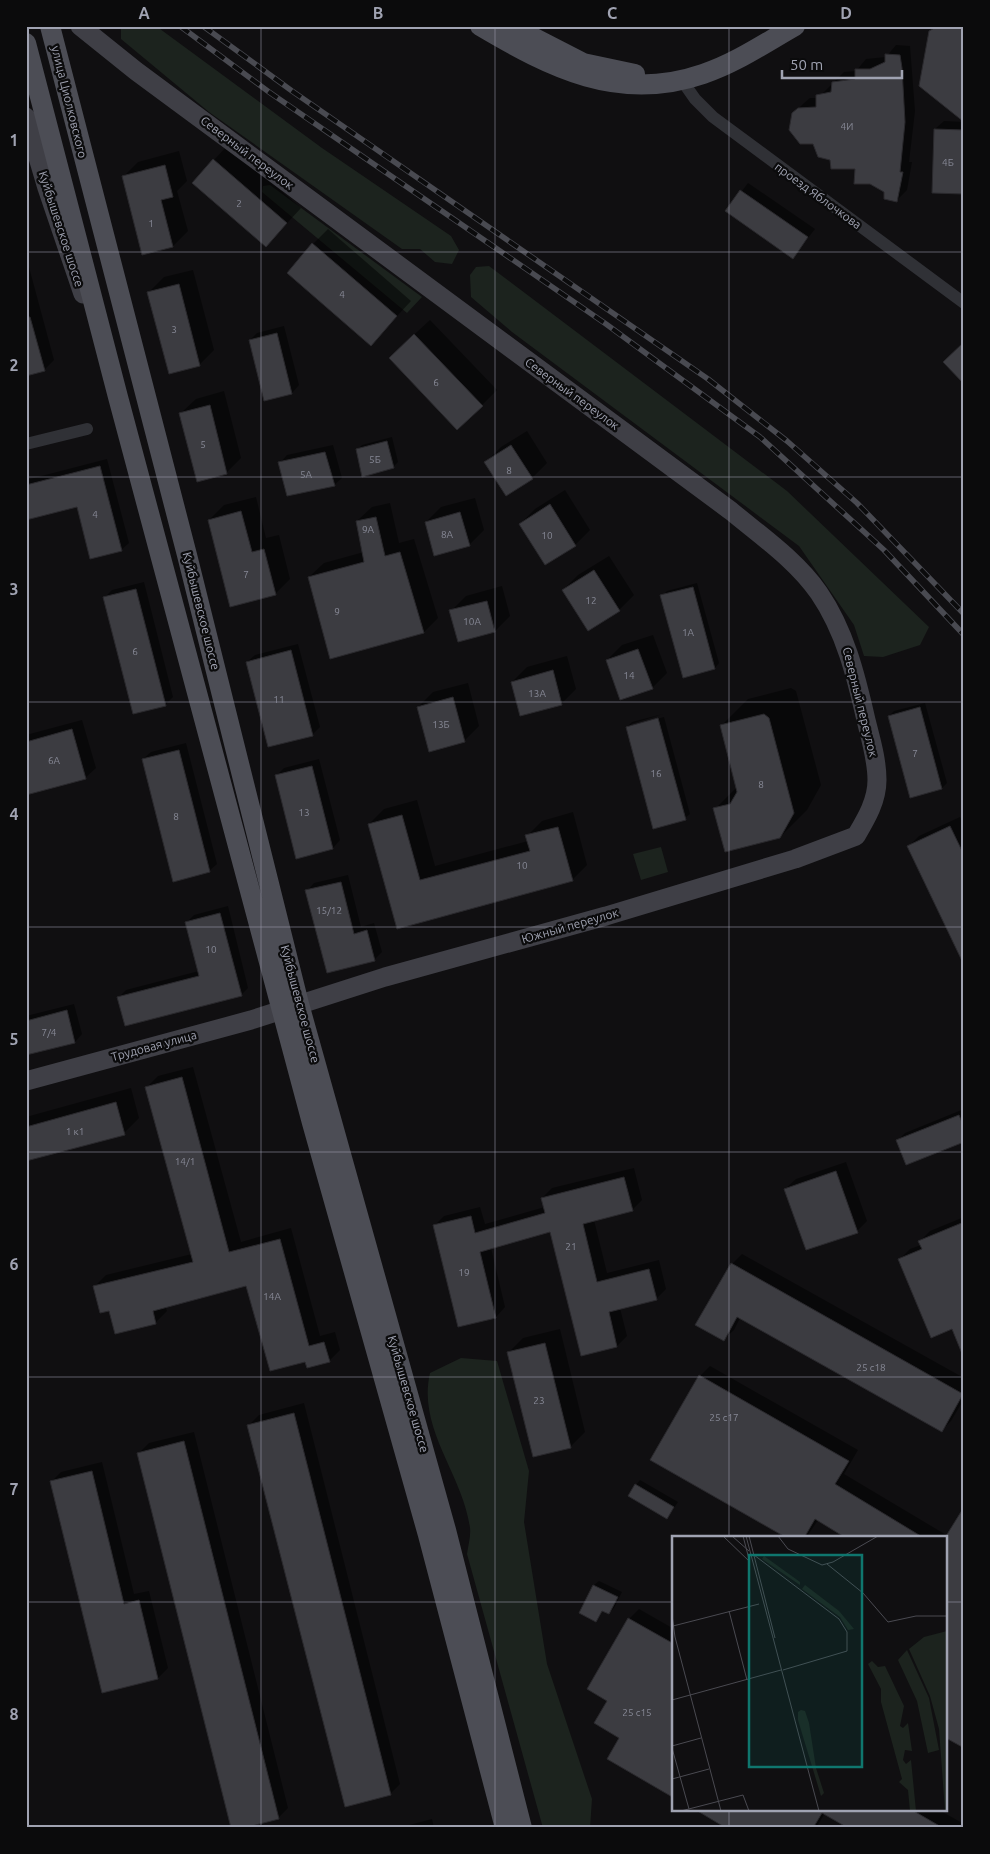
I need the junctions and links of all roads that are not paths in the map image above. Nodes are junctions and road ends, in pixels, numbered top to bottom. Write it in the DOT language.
graph roads {
  1 [pos="50,26"];
  2 [pos="80,26"];
  3 [pos="480,26"];
  4 [pos="511,26"];
  5 [pos="794,26"];
  6 [pos="26,43"];
  7 [pos="681,79"];
  8 [pos="26,117"];
  9 [pos="88,177"];
  10 [pos="964,303"];
  11 [pos="118,397"];
  12 [pos="87,429"];
  13 [pos="26,444"];
  14 [pos="856,836"];
  15 [pos="290,1007"];
  16 [pos="26,1081"];
  17 [pos="505,1828"];
  18 [pos="522,1828"];
  1 -- 9 [label="main road, улица Циолковского"];
  2 -- 14 [label="main road, Северный переулок"];
  3 -- 7 [label="main road"];
  4 -- 7 [label="main road"];
  5 -- 7 [label="main road"];
  6 -- 11 [label="main road, Куйбышевское шоссе"];
  7 -- 10 [label="street, проезд Яблочкова"];
  8 -- 11 [label="main road, Куйбышевское шоссе"];
  9 -- 15 [label="main road, Куйбышевское шоссе"];
  11 -- 15 [label="main road, Куйбышевское шоссе"];
  12 -- 13 [label="street"];
  14 -- 15 [label="main road, Южный переулок"];
  15 -- 16 [label="main road, Трудовая улица"];
  15 -- 17 [label="main road, Куйбышевское шоссе"];
  15 -- 18 [label="main road, Куйбышевское шоссе"];
}
